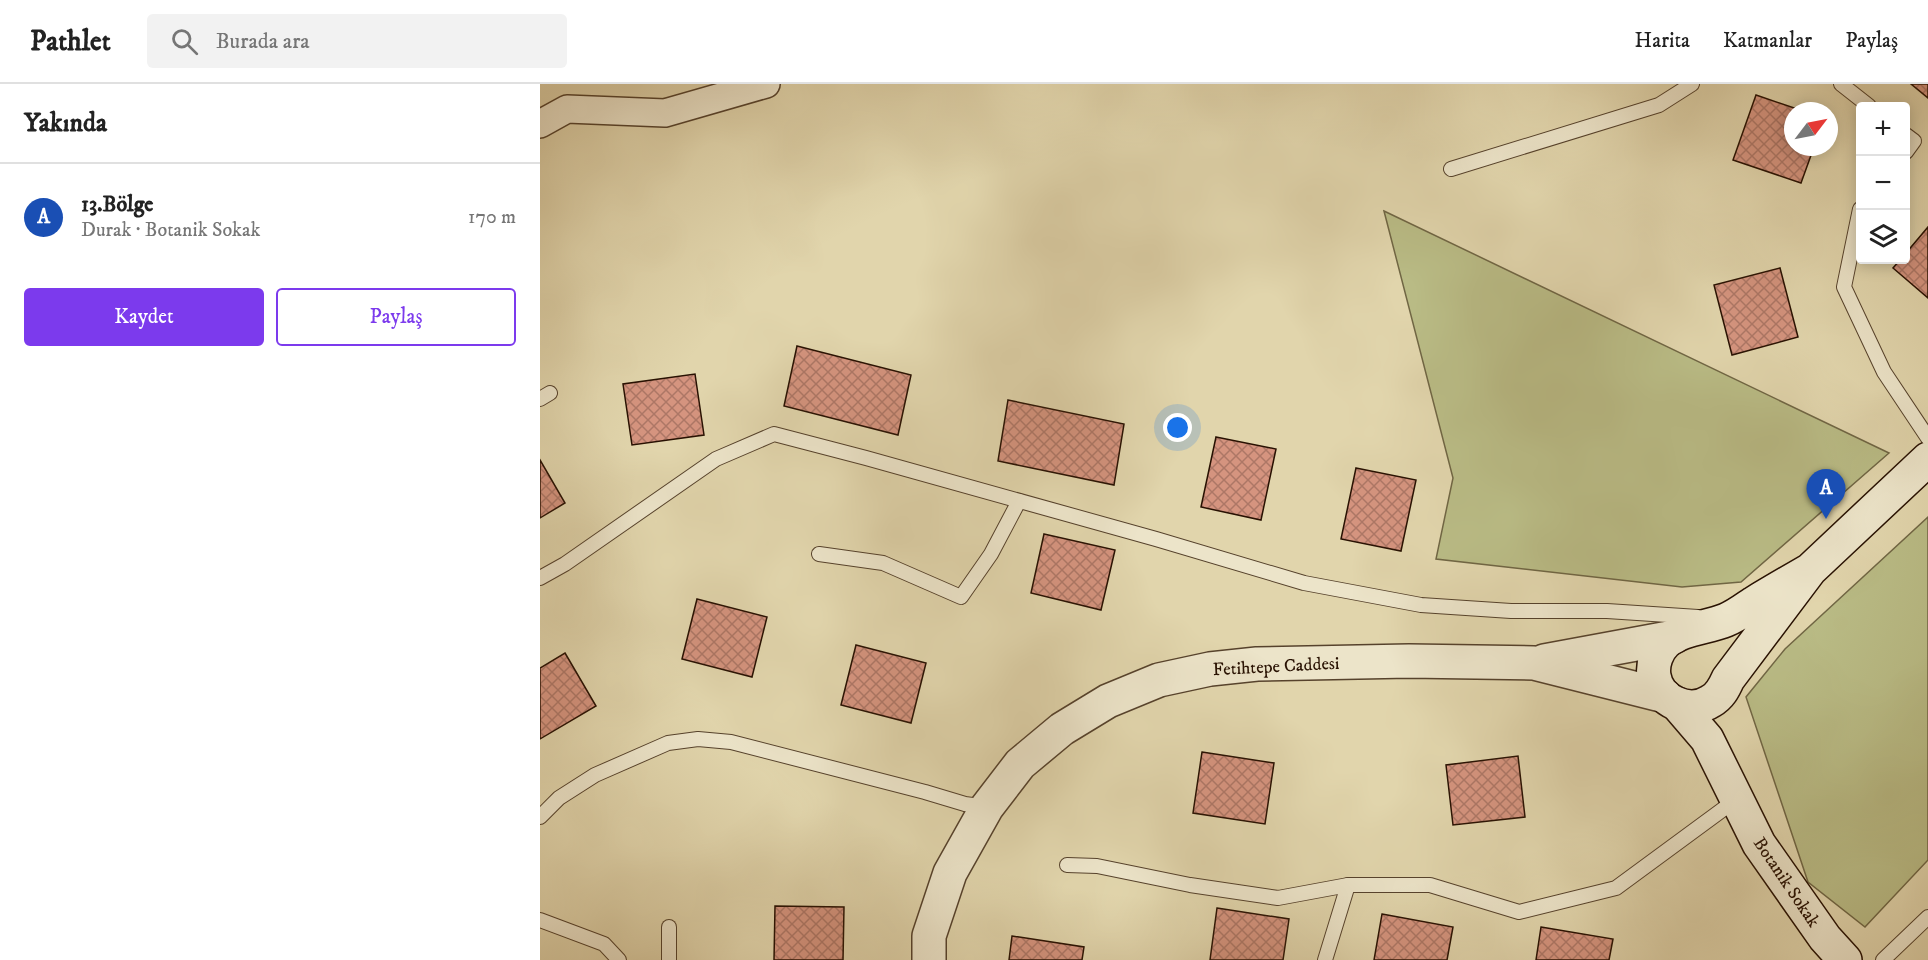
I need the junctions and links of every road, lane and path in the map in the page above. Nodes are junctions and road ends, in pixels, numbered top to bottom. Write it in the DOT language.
graph roads {
  1 [pos="766,84"];
  2 [pos="1692,84"];
  3 [pos="1841,84"];
  4 [pos="1864,102"];
  5 [pos="540,124"];
  6 [pos="1451,169"];
  7 [pos="1860,210"];
  8 [pos="1928,438"];
  9 [pos="1928,459"];
  10 [pos="1019,501"];
  11 [pos="819,554"];
  12 [pos="1809,570"];
  13 [pos="540,578"];
  14 [pos="1727,619"];
  15 [pos="1679,635"];
  16 [pos="1534,663"];
  17 [pos="1725,685"];
  18 [pos="1671,700"];
  19 [pos="1737,799"];
  20 [pos="987,807"];
  21 [pos="540,817"];
  22 [pos="1067,865"];
  23 [pos="1348,885"];
  24 [pos="1928,916"];
  25 [pos="540,920"];
  26 [pos="669,927"];
  27 [pos="619,960"];
  28 [pos="669,960"];
  29 [pos="929,960"];
  30 [pos="1325,960"];
  31 [pos="1845,960"];
  32 [pos="1883,960"];
  1 -- 5 [label="street"];
  2 -- 6 [label="lane"];
  3 -- 4 [label="lane"];
  7 -- 8 [label="lane"];
  9 -- 12 [label="main road"];
  10 -- 11 [label="lane"];
  10 -- 13 [label="lane"];
  10 -- 14 [label="lane"];
  12 -- 14 [label="main road"];
  12 -- 17 [label="main road"];
  14 -- 15 [label="main road"];
  15 -- 16 [label="main road"];
  15 -- 17 [label="main road"];
  15 -- 18 [label="main road"];
  16 -- 18 [label="main road, Fetihtepe Caddesi"];
  16 -- 20 [label="main road, Fetihtepe Caddesi"];
  17 -- 18 [label="main road"];
  17 -- 19 [label="main road, Botanik Sokak"];
  18 -- 19 [label="main road, Botanik Sokak"];
  19 -- 23 [label="lane"];
  19 -- 31 [label="main road, Botanik Sokak"];
  20 -- 21 [label="lane"];
  20 -- 29 [label="main road, Fetihtepe Caddesi"];
  22 -- 23 [label="lane"];
  23 -- 30 [label="lane"];
  24 -- 32 [label="lane"];
  25 -- 27 [label="lane"];
  26 -- 28 [label="lane"];
}
